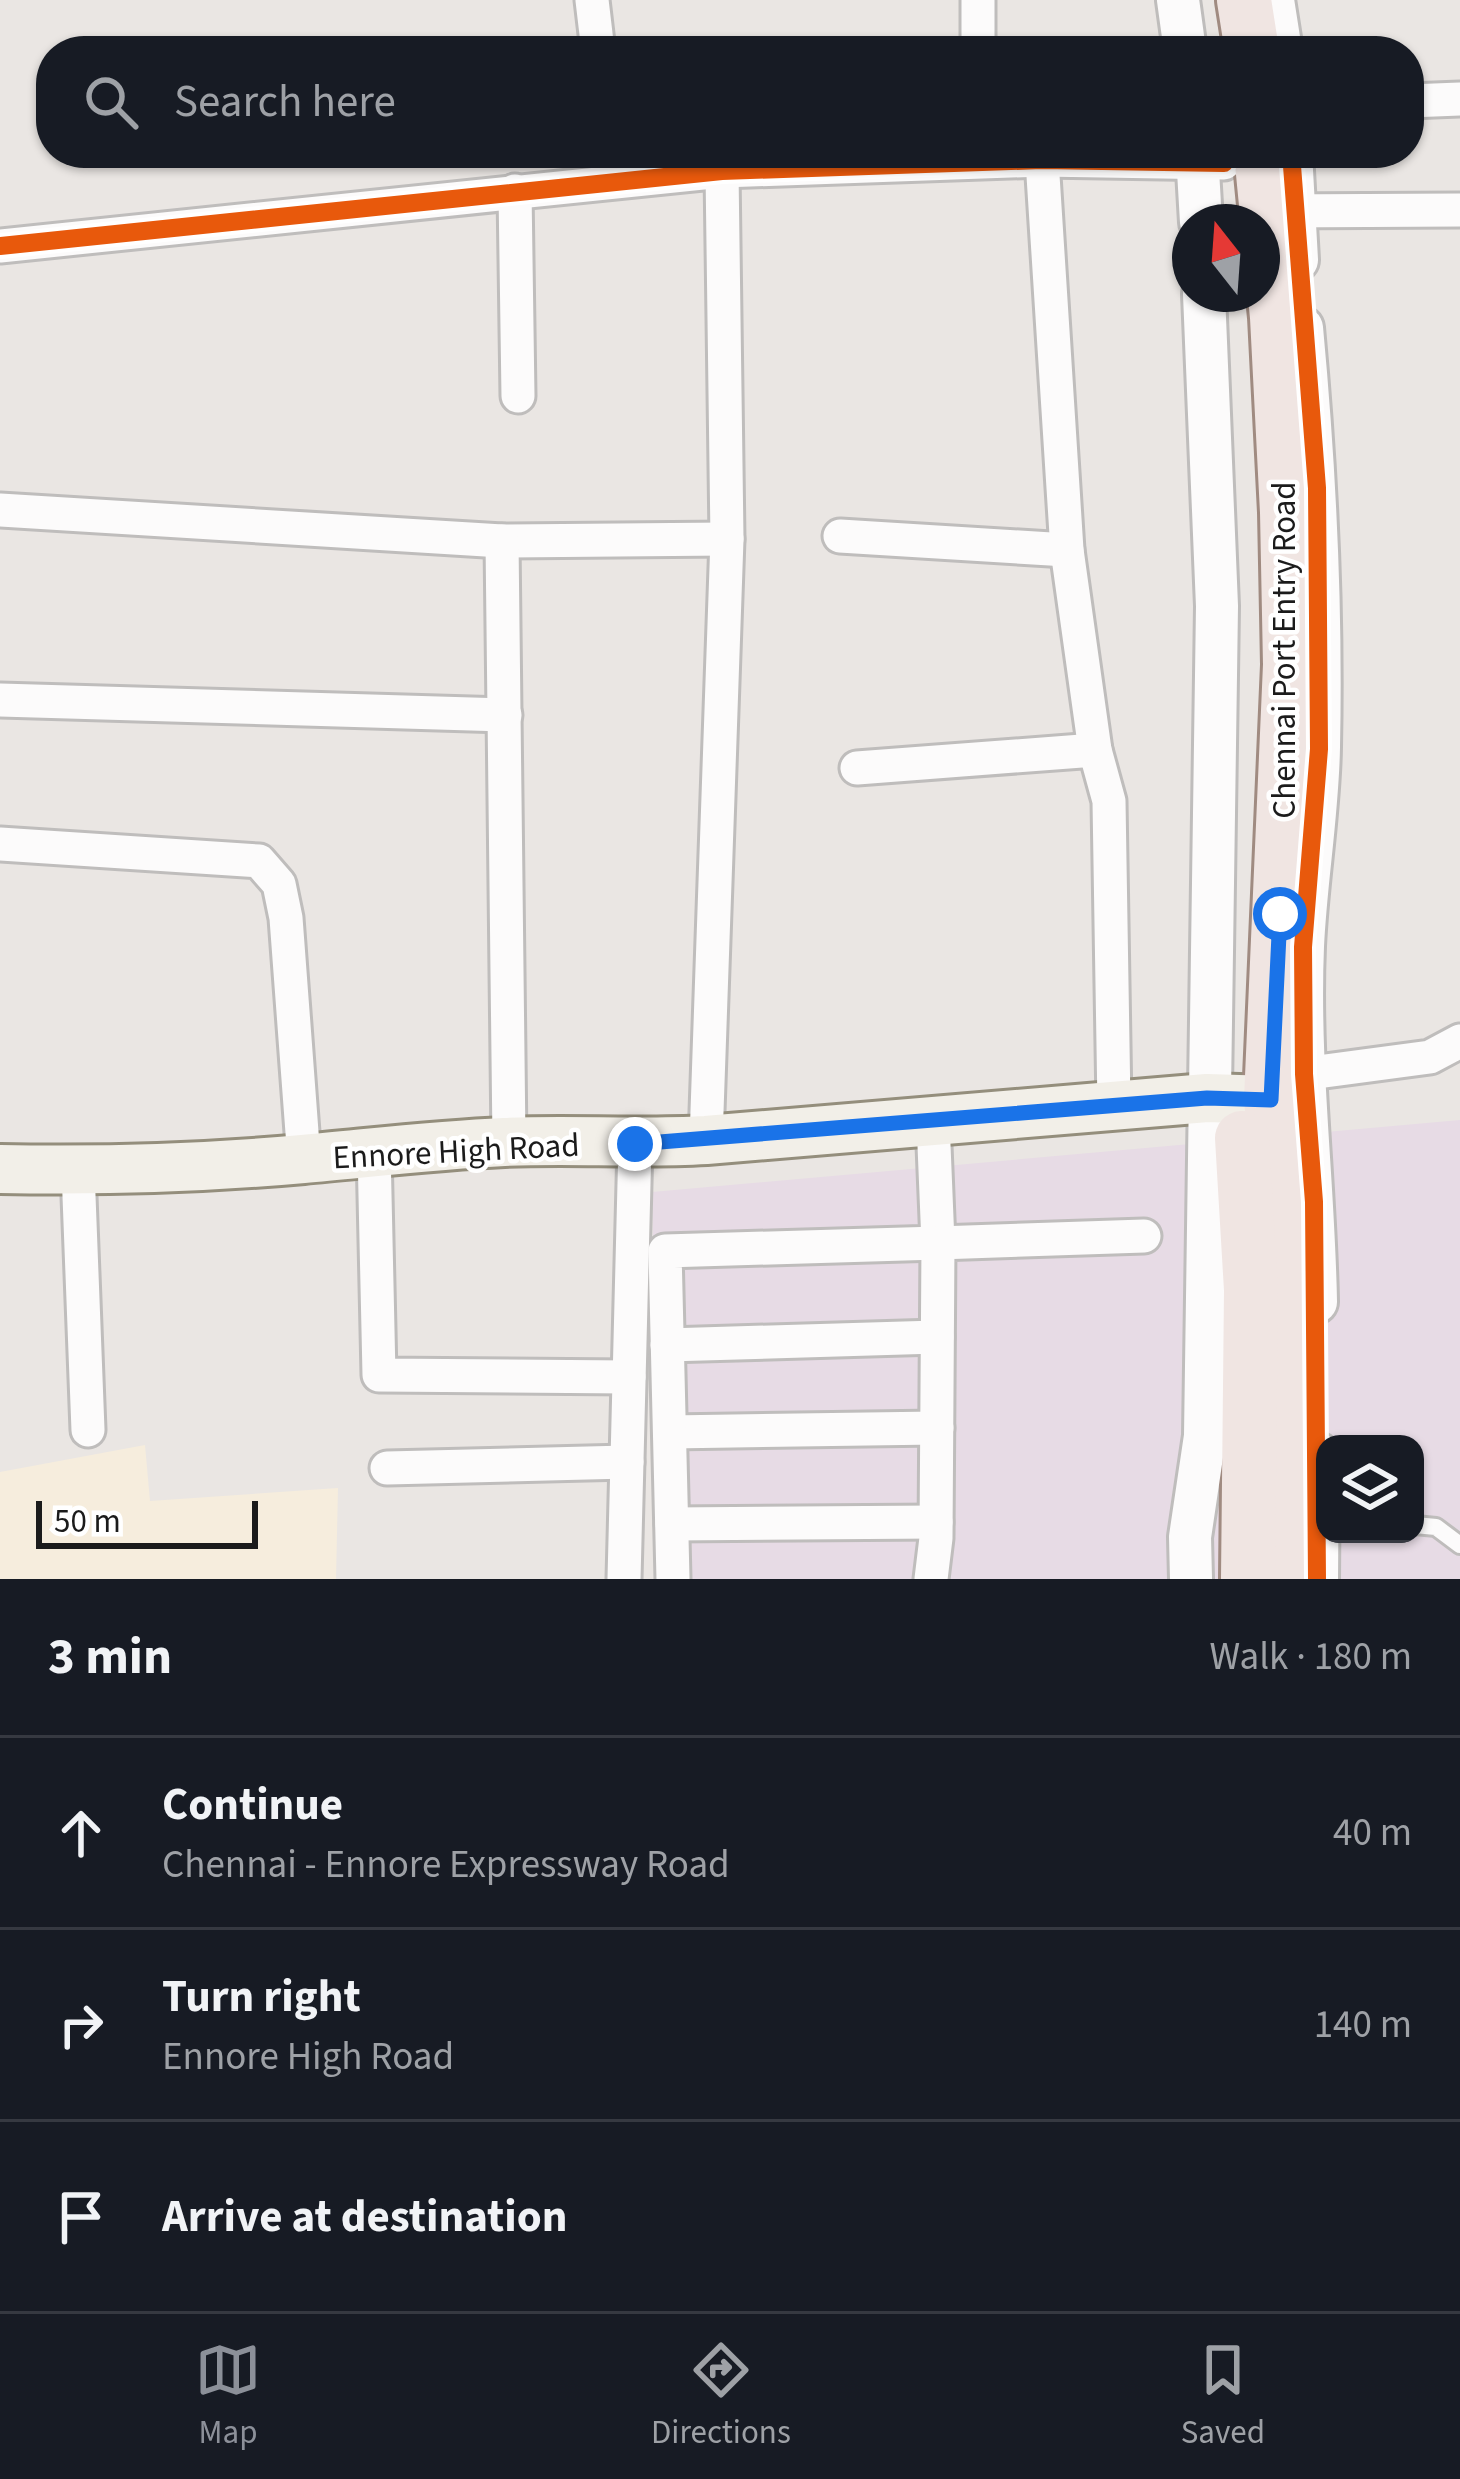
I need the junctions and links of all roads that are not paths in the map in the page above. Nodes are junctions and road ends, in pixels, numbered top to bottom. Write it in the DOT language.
graph roads {
  1 [pos="592,0"];
  2 [pos="978,0"];
  3 [pos="1178,0"];
  4 [pos="1209,0"];
  5 [pos="1244,0"];
  6 [pos="1273,0"];
  7 [pos="596,36"];
  8 [pos="978,36"];
  9 [pos="1183,36"];
  10 [pos="1213,36"];
  11 [pos="1250,36"];
  12 [pos="1279,36"];
  13 [pos="1460,99"];
  14 [pos="1424,100"];
  15 [pos="604,168"];
  16 [pos="656,168"];
  17 [pos="777,168"];
  18 [pos="1043,168"];
  19 [pos="1218,168"];
  20 [pos="1229,168"];
  21 [pos="1284,168"];
  22 [pos="722,171"];
  23 [pos="515,190"];
  24 [pos="1207,204"];
  25 [pos="1255,204"];
  26 [pos="1268,204"];
  27 [pos="1460,210"];
  28 [pos="1280,215"];
  29 [pos="0,246"];
  30 [pos="1205,312"];
  31 [pos="1239,312"];
  32 [pos="1274,312"];
  33 [pos="518,396"];
  34 [pos="0,510"];
  35 [pos="840,536"];
  36 [pos="727,538"];
  37 [pos="502,542"];
  38 [pos="1067,550"];
  39 [pos="0,700"];
  40 [pos="506,715"];
  41 [pos="1095,750"];
  42 [pos="856,768"];
  43 [pos="0,844"];
  44 [pos="1460,1042"];
  45 [pos="1259,1090"];
  46 [pos="1114,1106"];
  47 [pos="933,1121"];
  48 [pos="706,1140"];
  49 [pos="509,1142"];
  50 [pos="635,1144"];
  51 [pos="374,1150"];
  52 [pos="304,1159"];
  53 [pos="0,1169"];
  54 [pos="78,1170"];
  55 [pos="1144,1236"];
  56 [pos="938,1243"];
  57 [pos="938,1337"];
  58 [pos="667,1345"];
  59 [pos="629,1377"];
  60 [pos="937,1428"];
  61 [pos="88,1430"];
  62 [pos="670,1432"];
  63 [pos="627,1462"];
  64 [pos="387,1468"];
  65 [pos="1312,1518"];
  66 [pos="936,1522"];
  67 [pos="672,1524"];
  68 [pos="1424,1526"];
  69 [pos="1460,1545"];
  70 [pos="624,1579"];
  71 [pos="673,1579"];
  72 [pos="931,1579"];
  73 [pos="1191,1579"];
  74 [pos="1248,1579"];
  75 [pos="1291,1579"];
  76 [pos="1317,1579"];
  1 -- 7 [label="street"];
  2 -- 8 [label="street"];
  3 -- 9 [label="street"];
  4 -- 10 [label="main road"];
  5 -- 11 [label="main road"];
  6 -- 12 [label="street"];
  13 -- 14 [label="street"];
  15 -- 23 [label="street"];
  16 -- 22 [label="street"];
  17 -- 22 [label="street"];
  18 -- 38 [label="street"];
  19 -- 24 [label="street"];
  20 -- 25 [label="main road"];
  21 -- 26 [label="street"];
  22 -- 36 [label="street"];
  23 -- 29 [label="street"];
  23 -- 33 [label="street"];
  27 -- 28 [label="street"];
  30 -- 45 [label="street"];
  31 -- 45 [label="main road"];
  32 -- 45 [label="main road"];
  34 -- 37 [label="street"];
  35 -- 38 [label="street"];
  36 -- 37 [label="street"];
  36 -- 48 [label="street"];
  37 -- 40 [label="street"];
  38 -- 41 [label="street"];
  39 -- 40 [label="street"];
  40 -- 49 [label="street"];
  41 -- 42 [label="street"];
  41 -- 46 [label="street"];
  43 -- 52 [label="street"];
  44 -- 45 [label="street"];
  45 -- 46 [label="main road, Ennore High Road"];
  45 -- 65 [label="main road"];
  45 -- 73 [label="street"];
  45 -- 74 [label="main road"];
  46 -- 47 [label="main road, Ennore High Road"];
  47 -- 48 [label="main road, Ennore High Road"];
  47 -- 56 [label="street"];
  48 -- 50 [label="main road, Ennore High Road"];
  49 -- 50 [label="main road, Ennore High Road"];
  49 -- 51 [label="main road, Ennore High Road"];
  50 -- 59 [label="street"];
  51 -- 52 [label="main road, Ennore High Road"];
  51 -- 59 [label="street"];
  52 -- 54 [label="main road, Ennore High Road"];
  53 -- 54 [label="main road, Ennore High Road"];
  54 -- 61 [label="street"];
  55 -- 56 [label="street"];
  56 -- 57 [label="street"];
  56 -- 58 [label="street"];
  57 -- 58 [label="street"];
  57 -- 60 [label="street"];
  58 -- 62 [label="street"];
  59 -- 63 [label="street"];
  60 -- 62 [label="street"];
  60 -- 66 [label="street"];
  62 -- 67 [label="street"];
  63 -- 64 [label="street"];
  63 -- 70 [label="street"];
  65 -- 75 [label="main road"];
  65 -- 76 [label="street"];
  66 -- 67 [label="street"];
  66 -- 72 [label="street"];
  67 -- 71 [label="street"];
  68 -- 69 [label="lane"];
}
